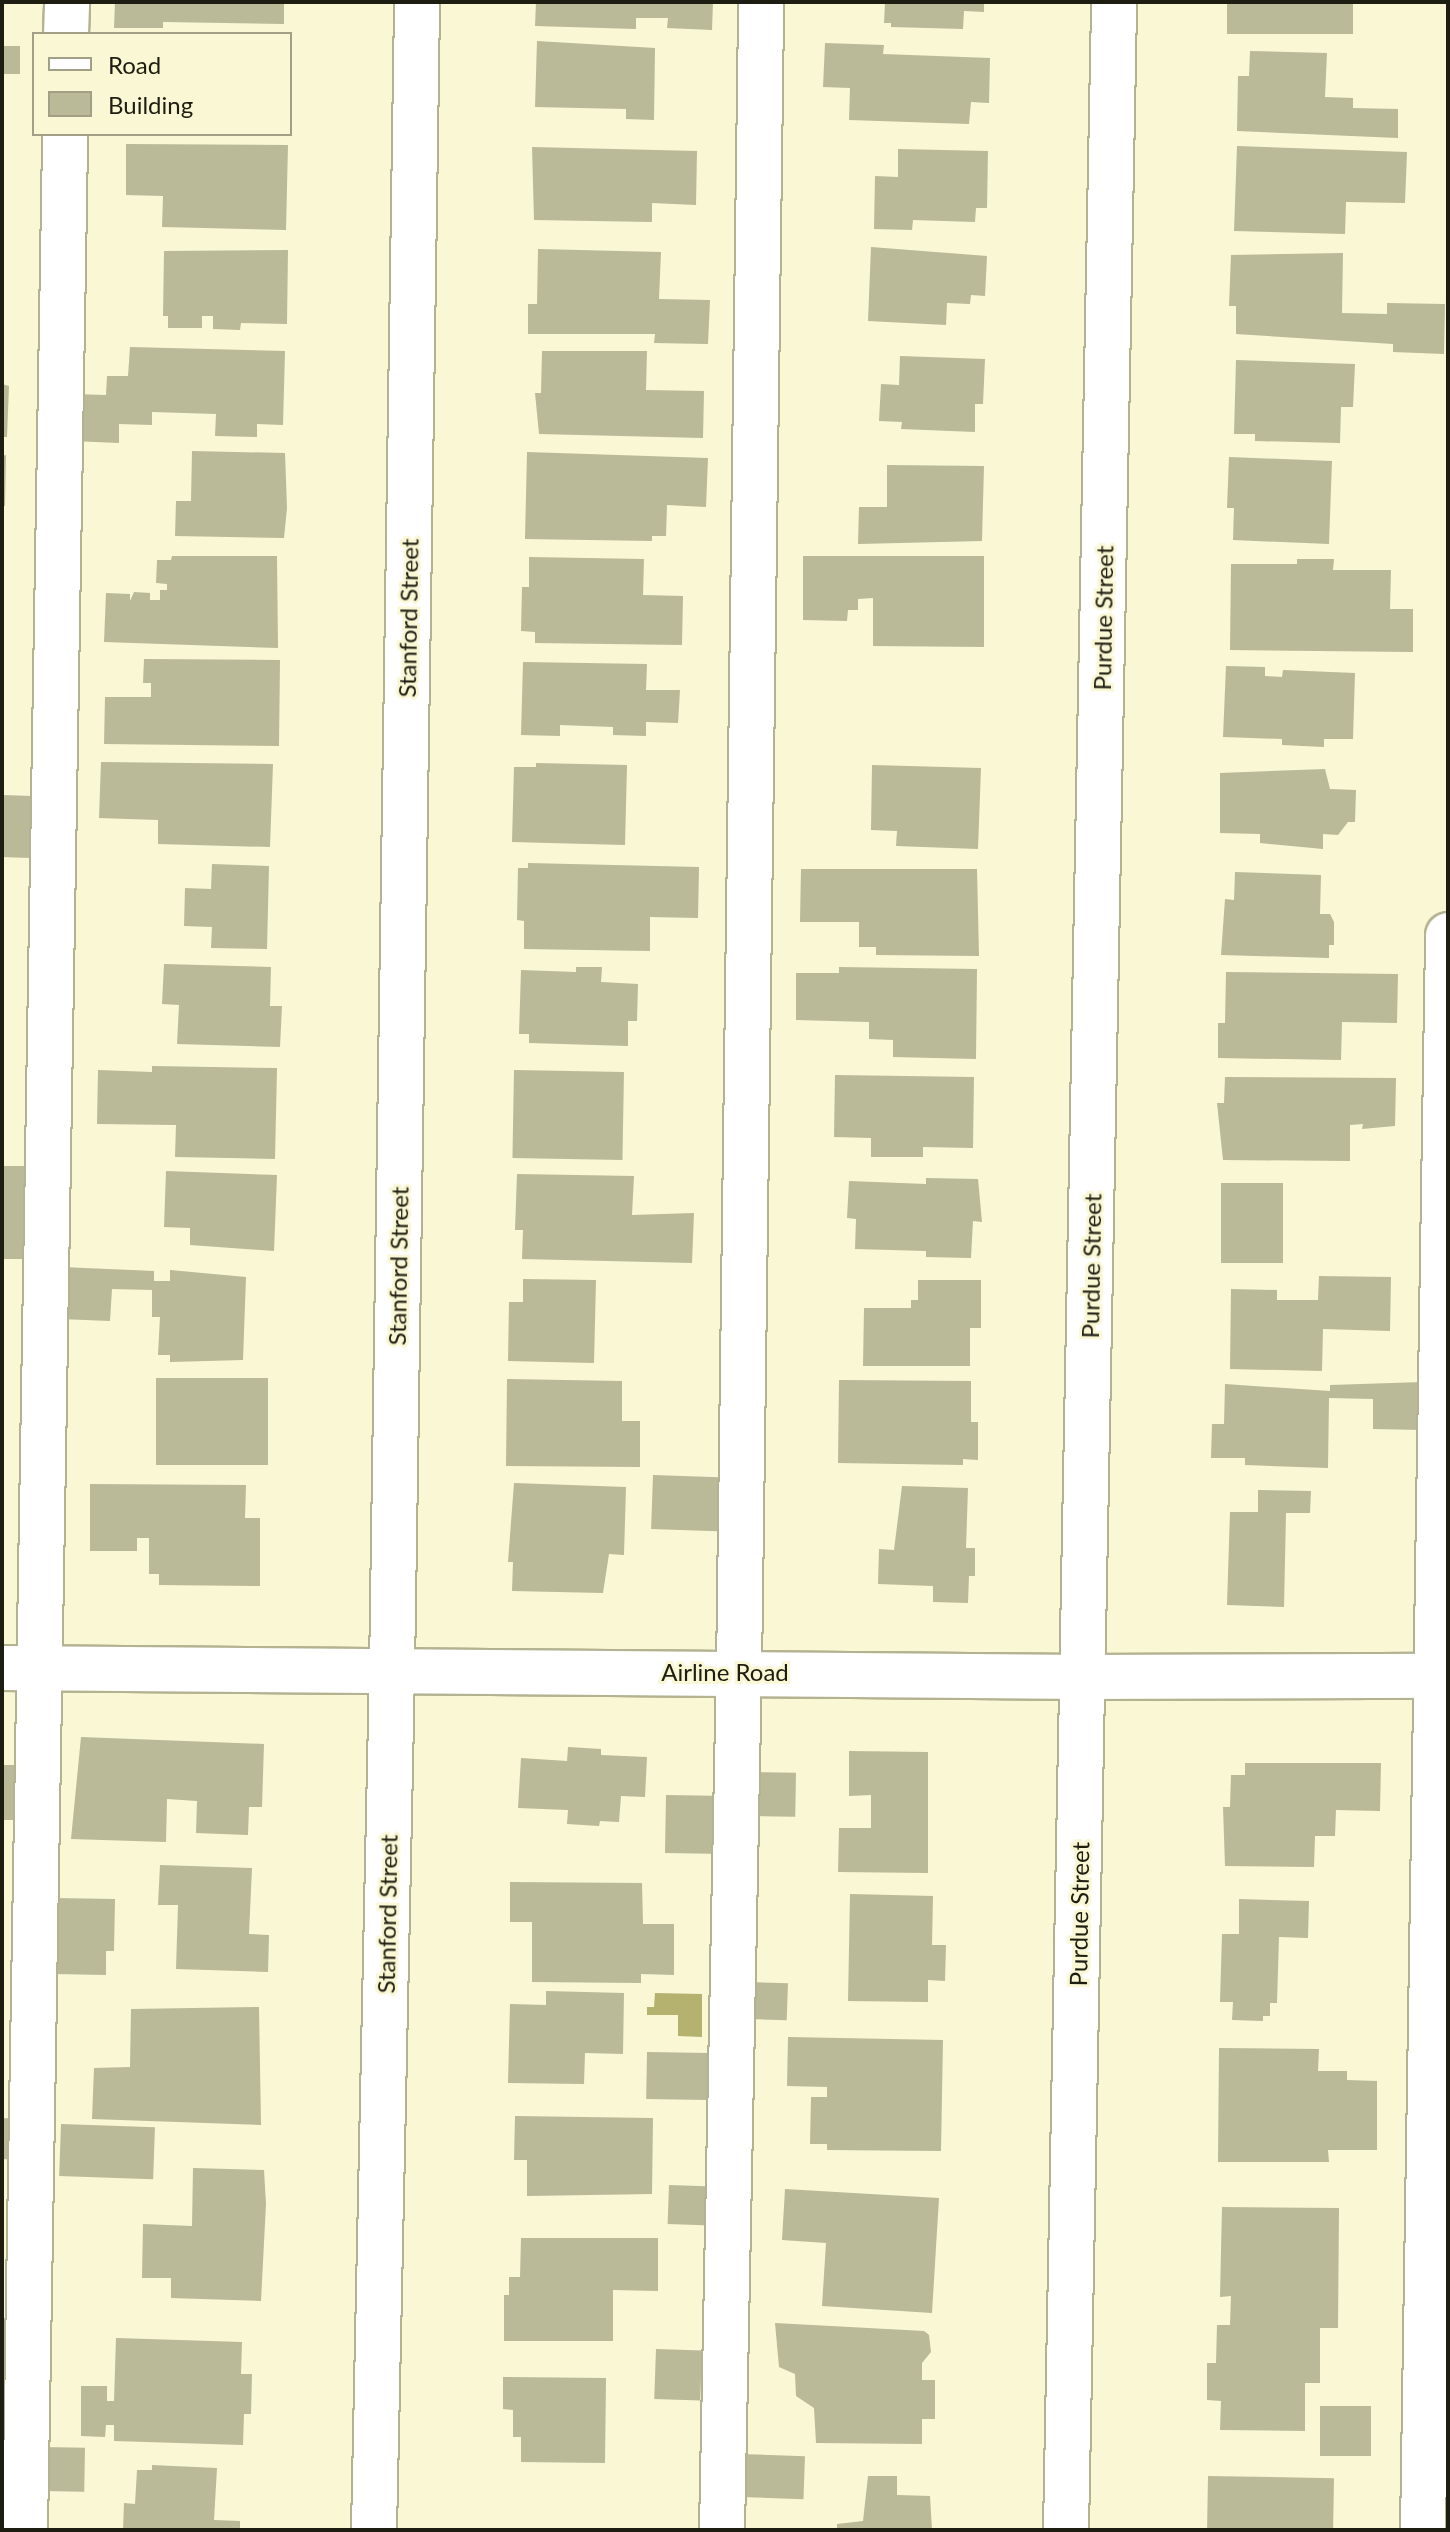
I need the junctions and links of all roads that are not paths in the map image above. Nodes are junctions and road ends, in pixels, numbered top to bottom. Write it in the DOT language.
graph roads {
  1 [pos="67,2"];
  2 [pos="417,2"];
  3 [pos="761,2"];
  4 [pos="1114,2"];
  5 [pos="66,32"];
  6 [pos="65,136"];
  7 [pos="1448,935"];
  8 [pos="21,1668"];
  9 [pos="392,1671"];
  10 [pos="739,1671"];
  11 [pos="1443,1676"];
  12 [pos="1083,1677"];
  13 [pos="25,2530"];
  14 [pos="374,2530"];
  15 [pos="722,2530"];
  16 [pos="1066,2530"];
  17 [pos="1423,2530"];
  1 -- 5 [label="street"];
  2 -- 9 [label="street, Stanford Street"];
  3 -- 10 [label="street"];
  4 -- 12 [label="street, Purdue Street"];
  6 -- 8 [label="street"];
  7 -- 11 [label="street"];
  8 -- 9 [label="street, Airline Road"];
  8 -- 13 [label="street"];
  9 -- 10 [label="street, Airline Road"];
  9 -- 14 [label="street, Stanford Street"];
  10 -- 12 [label="street, Airline Road"];
  10 -- 15 [label="street"];
  11 -- 12 [label="street, Airline Road"];
  11 -- 17 [label="street"];
  12 -- 16 [label="street, Purdue Street"];
}
